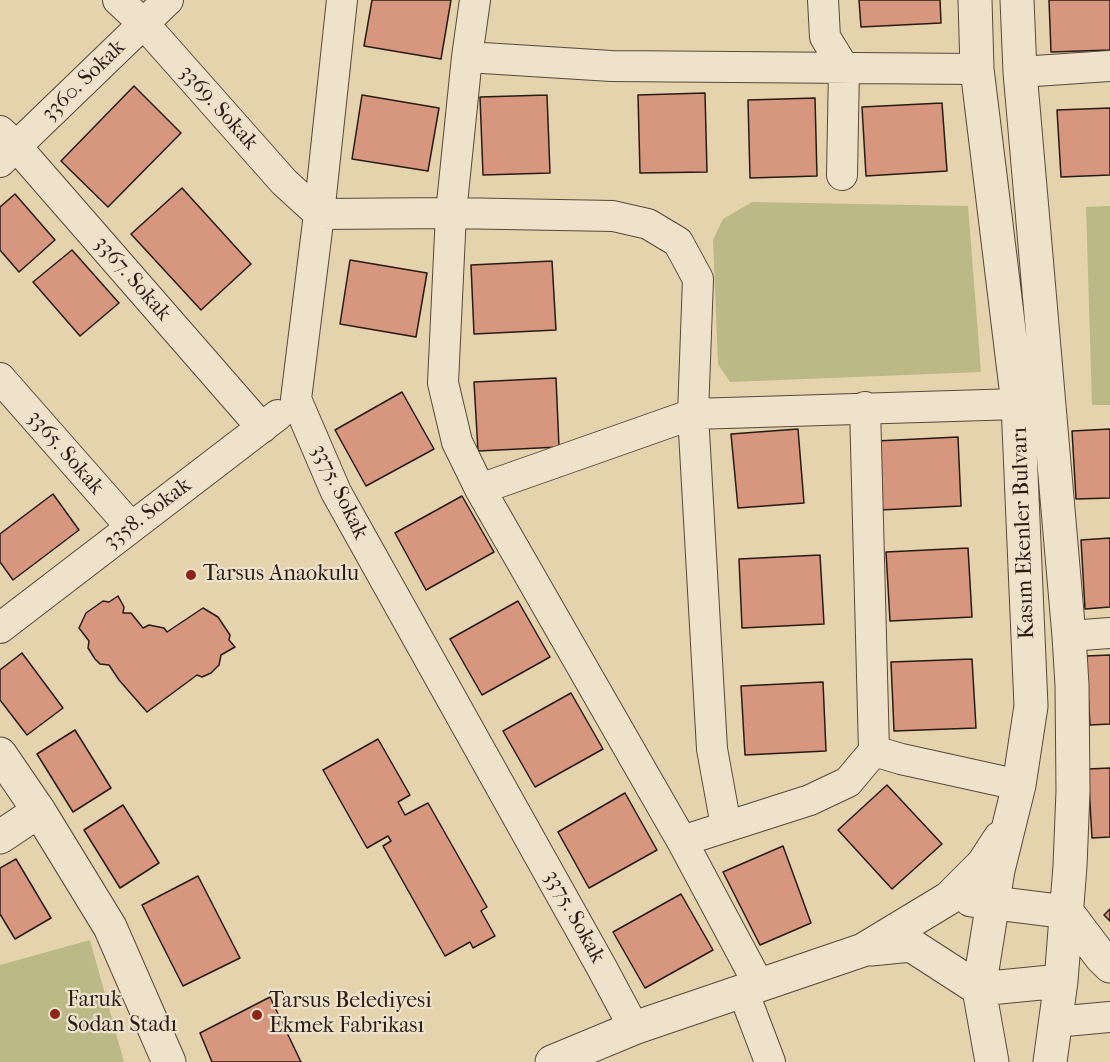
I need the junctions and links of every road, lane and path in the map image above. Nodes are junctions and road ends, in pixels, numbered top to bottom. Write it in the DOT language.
graph roads {
  1 [pos="118,0"];
  2 [pos="168,0"];
  3 [pos="342,0"];
  4 [pos="475,0"];
  5 [pos="823,0"];
  6 [pos="975,0"];
  7 [pos="1017,0"];
  8 [pos="144,24"];
  9 [pos="467,57"];
  10 [pos="1110,66"];
  11 [pos="844,68"];
  12 [pos="978,69"];
  13 [pos="1020,72"];
  14 [pos="5,146"];
  15 [pos="842,175"];
  16 [pos="451,213"];
  17 [pos="319,214"];
  18 [pos="0,378"];
  19 [pos="296,399"];
  20 [pos="1018,404"];
  21 [pos="865,407"];
  22 [pos="693,414"];
  23 [pos="262,428"];
  24 [pos="480,489"];
  25 [pos="131,527"];
  26 [pos="0,628"];
  27 [pos="1110,633"];
  28 [pos="1070,636"];
  29 [pos="874,751"];
  30 [pos="0,754"];
  31 [pos="1019,785"];
  32 [pos="39,811"];
  33 [pos="1010,824"];
  34 [pos="726,826"];
  35 [pos="0,837"];
  36 [pos="682,841"];
  37 [pos="949,898"];
  38 [pos="993,902"];
  39 [pos="1067,912"];
  40 [pos="863,950"];
  41 [pos="1110,966"];
  42 [pos="1061,981"];
  43 [pos="752,988"];
  44 [pos="979,989"];
  45 [pos="1110,1017"];
  46 [pos="1055,1022"];
  47 [pos="634,1028"];
  48 [pos="599,1053"];
  49 [pos="169,1062"];
  50 [pos="552,1062"];
  51 [pos="770,1062"];
  52 [pos="992,1062"];
  53 [pos="1050,1062"];
  1 -- 8 [label="street, 3369. Sokak"];
  2 -- 8 [label="street, 3360. Sokak"];
  3 -- 17 [label="street"];
  4 -- 9 [label="street"];
  5 -- 11 [label="street"];
  6 -- 12 [label="street, Kasım Ekenler Bulvarı"];
  7 -- 13 [label="street, Kasım Ekenler Bulvarı"];
  8 -- 14 [label="street, 3360. Sokak"];
  8 -- 17 [label="street, 3369. Sokak"];
  9 -- 11 [label="street"];
  9 -- 16 [label="street"];
  10 -- 13 [label="street"];
  11 -- 12 [label="street"];
  11 -- 15 [label="street"];
  12 -- 20 [label="street, Kasım Ekenler Bulvarı"];
  13 -- 28 [label="street, Kasım Ekenler Bulvarı"];
  14 -- 23 [label="street, 3367. Sokak"];
  16 -- 17 [label="street"];
  16 -- 22 [label="street"];
  16 -- 24 [label="street"];
  17 -- 19 [label="street"];
  18 -- 25 [label="street, 3365. Sokak"];
  19 -- 23 [label="street, 3358. Sokak"];
  19 -- 47 [label="street, 3375. Sokak"];
  20 -- 21 [label="street"];
  20 -- 31 [label="street, Kasım Ekenler Bulvarı"];
  21 -- 22 [label="street"];
  21 -- 29 [label="street"];
  22 -- 24 [label="street"];
  22 -- 34 [label="street"];
  23 -- 25 [label="street, 3358. Sokak"];
  24 -- 36 [label="street"];
  25 -- 26 [label="street, 3358. Sokak"];
  27 -- 28 [label="street"];
  28 -- 39 [label="street, Kasım Ekenler Bulvarı"];
  29 -- 31 [label="street"];
  29 -- 34 [label="street"];
  30 -- 32 [label="street"];
  31 -- 33 [label="street, Kasım Ekenler Bulvarı"];
  32 -- 35 [label="street"];
  32 -- 49 [label="street"];
  33 -- 37 [label="street"];
  33 -- 38 [label="street, Kasım Ekenler Bulvarı"];
  34 -- 36 [label="street"];
  36 -- 43 [label="street"];
  37 -- 38 [label="street"];
  37 -- 40 [label="street"];
  38 -- 39 [label="street"];
  38 -- 44 [label="street, Kasım Ekenler Bulvarı"];
  39 -- 41 [label="street"];
  39 -- 42 [label="street, Kasım Ekenler Bulvarı"];
  40 -- 43 [label="street"];
  40 -- 44 [label="street"];
  42 -- 44 [label="street"];
  42 -- 46 [label="street, Kasım Ekenler Bulvarı"];
  43 -- 47 [label="street"];
  43 -- 51 [label="street"];
  44 -- 52 [label="street, Kasım Ekenler Bulvarı"];
  45 -- 46 [label="street"];
  46 -- 53 [label="street, Kasım Ekenler Bulvarı"];
  47 -- 48 [label="street"];
  48 -- 50 [label="street"];
}
